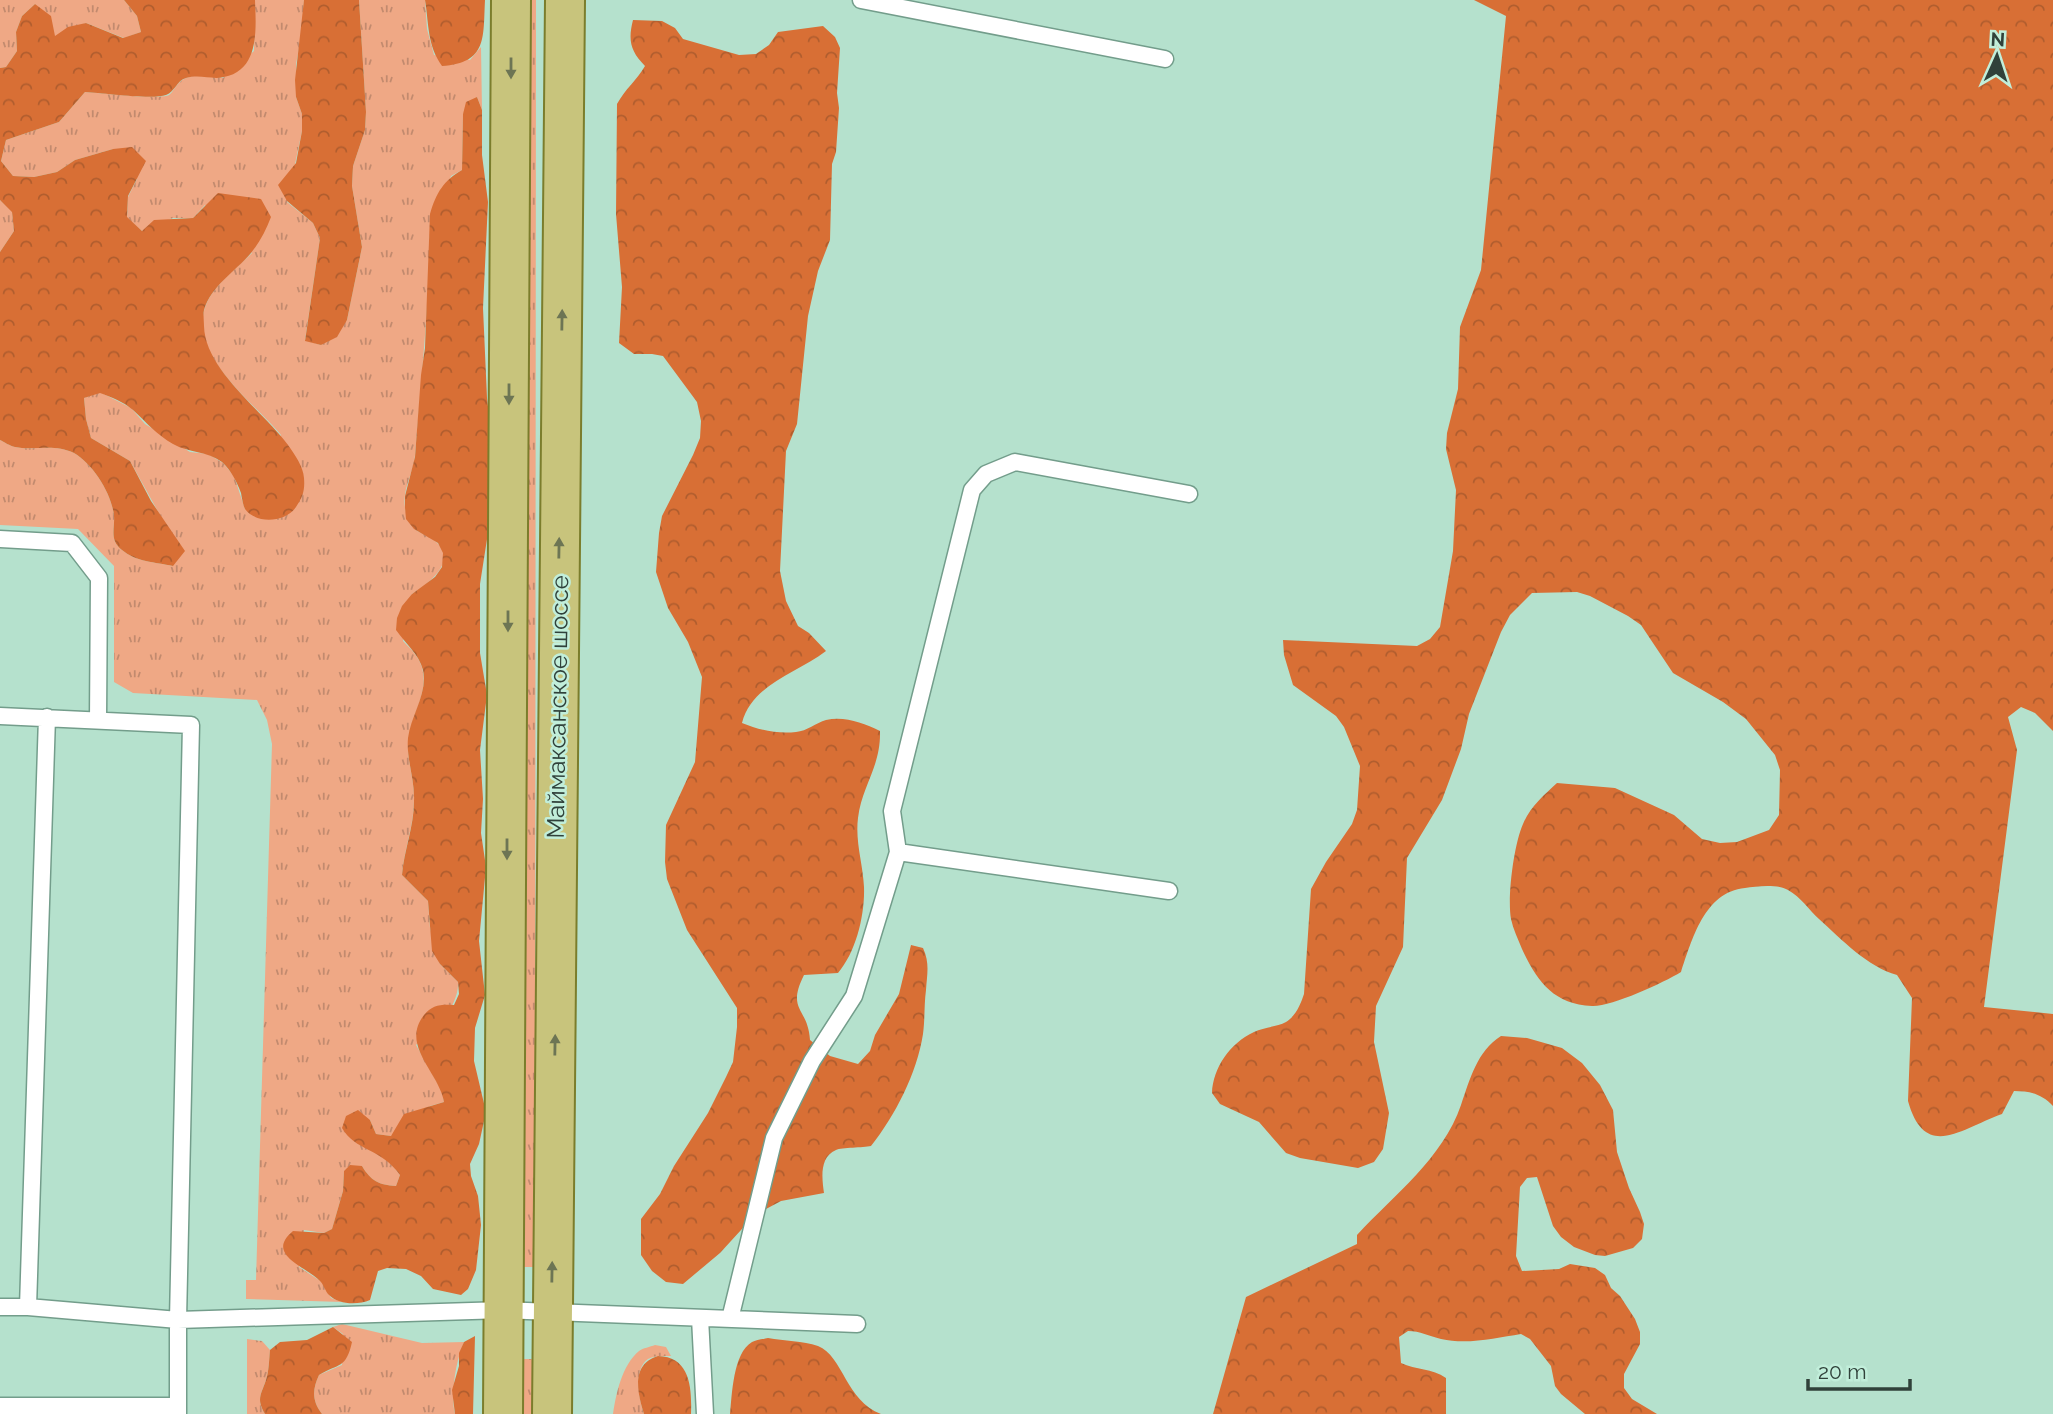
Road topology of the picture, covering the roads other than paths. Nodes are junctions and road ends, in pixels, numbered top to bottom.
1 (511, 0) edge
2 (565, 0) edge
3 (861, 0) edge
4 (1165, 59) dead end
5 (1189, 495) dead end
6 (0, 539) edge
7 (0, 716) edge
8 (47, 717) junction
9 (98, 720) junction
10 (898, 852) junction
11 (1170, 891) dead end
12 (0, 1307) edge
13 (28, 1307) junction
14 (505, 1310) junction
15 (552, 1312) junction
16 (700, 1318) junction
17 (730, 1318) junction
18 (178, 1320) junction
19 (857, 1324) dead end
20 (3, 1409) edge
21 (178, 1410) edge
22 (503, 1414) edge
23 (552, 1414) edge
24 (705, 1414) edge

1 -> 14 main road, Маймаксанское шоссе
15 -> 2 main road, Маймаксанское шоссе
3 - 4 lane
5 - 10 lane
6 - 9 lane
7 - 8 lane
8 - 9 lane
8 - 13 lane
9 - 18 lane
10 - 11 lane
10 - 17 lane
12 - 13 lane
13 - 18 lane
14 - 15 lane
14 - 18 lane
14 - 22 main road, Маймаксанское шоссе
15 - 16 lane
15 - 23 main road, Маймаксанское шоссе
16 - 17 lane
16 - 24 lane
17 - 19 lane
18 - 21 lane
20 - 21 lane

